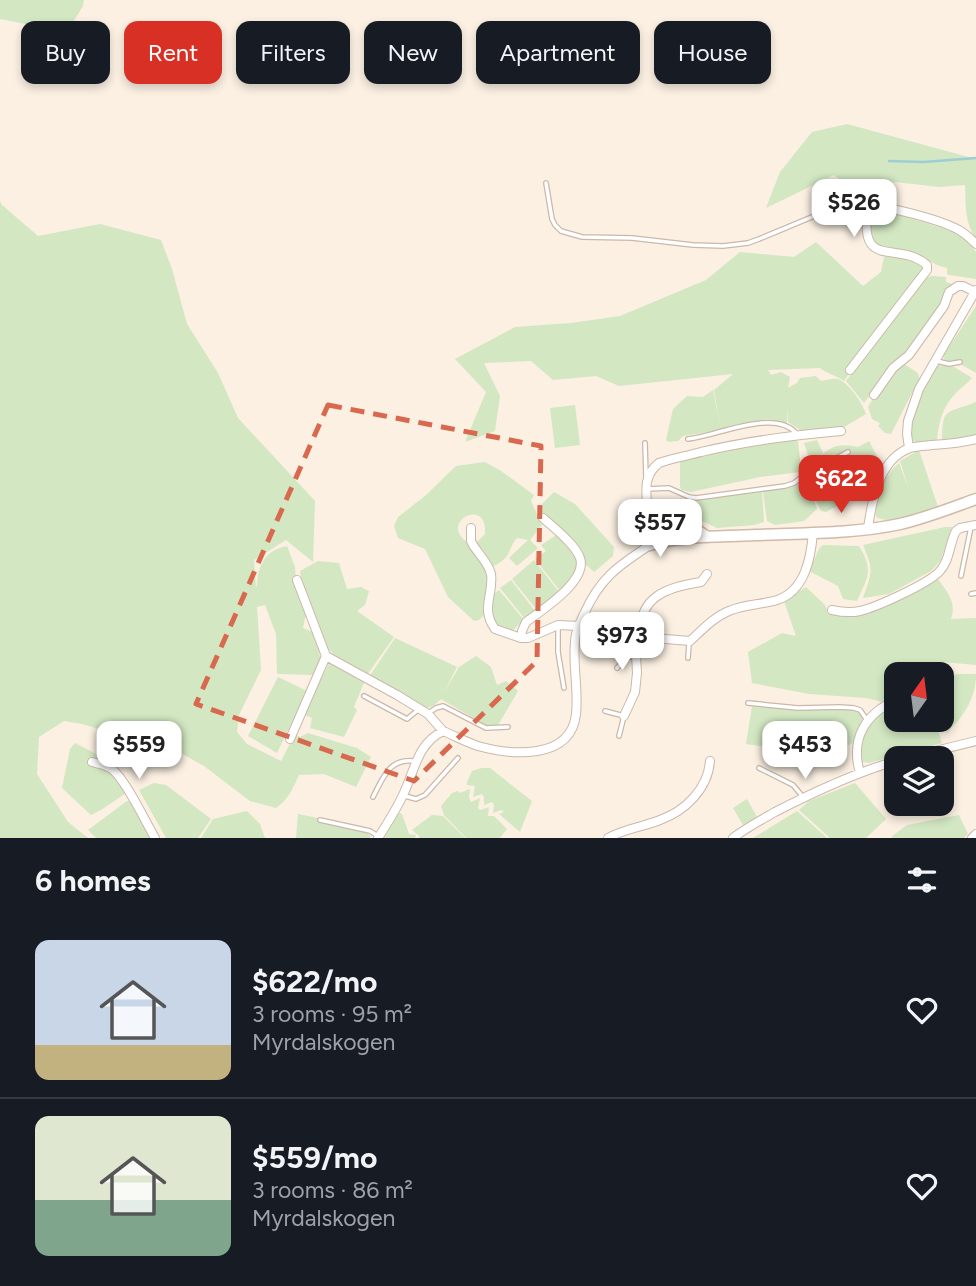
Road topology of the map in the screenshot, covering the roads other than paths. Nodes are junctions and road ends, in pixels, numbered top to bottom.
1 (546, 183) dead end
2 (868, 205) junction
3 (976, 244) edge
4 (975, 291) edge
5 (935, 360) junction
6 (960, 362) dead end
7 (850, 370) dead end
8 (874, 395) dead end
9 (841, 431) dead end
10 (798, 435) junction
11 (688, 439) dead end
12 (976, 439) edge
13 (645, 443) dead end
14 (909, 448) junction
15 (848, 452) dead end
16 (646, 479) junction
17 (647, 489) junction
18 (976, 499) edge
19 (648, 516) junction
20 (544, 518) dead end
21 (973, 526) edge
22 (471, 528) dead end
23 (868, 528) junction
24 (813, 532) junction
25 (708, 537) junction
26 (650, 545) junction
27 (706, 574) dead end
28 (961, 576) dead end
29 (297, 580) dead end
30 (832, 610) dead end
31 (558, 625) junction
32 (579, 626) junction
33 (641, 637) junction
34 (521, 638) junction
35 (690, 640) junction
36 (636, 654) junction
37 (326, 656) junction
38 (688, 658) dead end
39 (617, 668) dead end
40 (564, 688) dead end
41 (364, 696) dead end
42 (748, 703) dead end
43 (884, 707) edge
44 (419, 708) junction
45 (605, 711) dead end
46 (428, 713) junction
47 (624, 716) junction
48 (867, 720) junction
49 (508, 727) dead end
50 (443, 731) junction
51 (619, 736) dead end
52 (290, 740) dead end
53 (976, 741) edge
54 (954, 746) edge
55 (458, 758) dead end
56 (92, 761) dead end
57 (710, 761) dead end
58 (416, 762) junction
59 (884, 765) edge
60 (759, 768) dead end
61 (860, 773) junction
62 (402, 796) junction
63 (373, 797) dead end
64 (804, 797) junction
65 (320, 820) dead end
66 (976, 834) edge
67 (379, 837) edge
68 (155, 838) edge
69 (608, 838) edge
70 (733, 838) edge
71 (972, 838) edge

1 - 2 lane
2 - 3 street
2 - 7 street
4 - 5 street
4 - 8 street
5 - 6 lane
5 - 14 street
9 - 10 street
10 - 11 lane
10 - 16 street
12 - 14 street
13 - 16 lane
14 - 23 street
15 - 17 lane
16 - 17 street
17 - 19 street
18 - 23 main road
19 - 25 main road
19 - 26 main road
20 - 34 street
21 - 28 lane
21 - 30 street
22 - 34 street
23 - 24 main road
24 - 25 main road
24 - 35 street
25 - 26 main road
26 - 32 street
27 - 33 street
29 - 37 street
31 - 32 street
31 - 34 street
31 - 40 lane
32 - 50 street
33 - 35 street
33 - 36 street
35 - 38 lane
36 - 39 lane
36 - 47 street
37 - 44 street
37 - 52 street
41 - 44 lane
42 - 48 lane
43 - 48 street
44 - 46 street
45 - 47 lane
46 - 49 lane
46 - 50 street
47 - 51 lane
48 - 61 street
50 - 58 street
53 - 54 street
55 - 62 lane
56 - 68 street
57 - 69 street
58 - 62 street
58 - 63 lane
59 - 61 street
60 - 64 lane
61 - 64 street
62 - 67 street
64 - 70 street
65 - 67 lane
66 - 71 street

